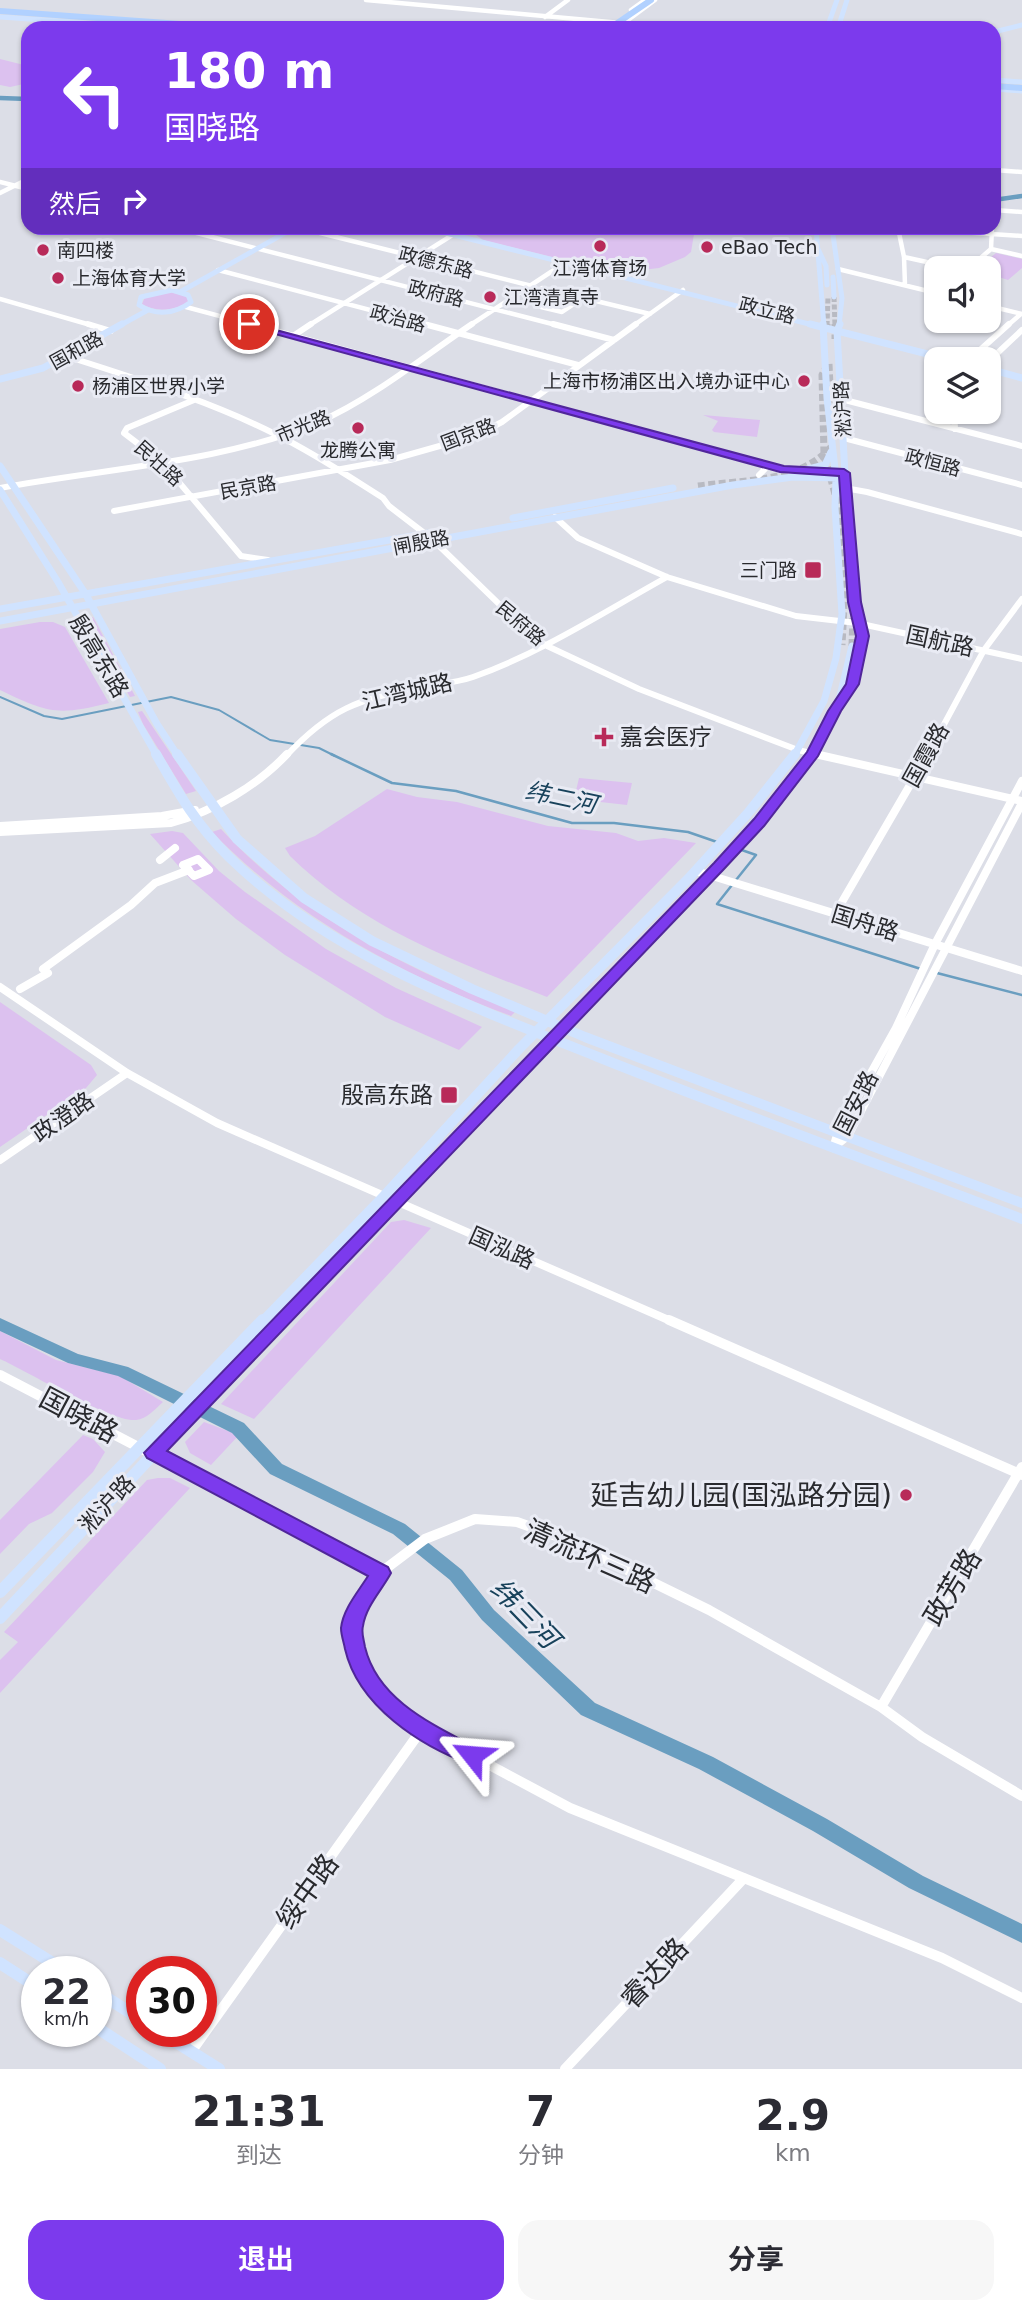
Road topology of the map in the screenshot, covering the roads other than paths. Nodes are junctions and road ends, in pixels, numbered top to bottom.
1 (366, 0) edge
2 (426, 0) edge
3 (568, 0) edge
4 (650, 0) edge
5 (844, 0) edge
6 (419, 5) junction
7 (0, 12) edge
8 (545, 16) junction
9 (89, 21) edge
10 (110, 21) edge
11 (133, 21) edge
12 (148, 21) edge
13 (575, 21) edge
14 (620, 21) edge
15 (625, 21) edge
16 (831, 21) edge
17 (836, 21) edge
18 (840, 21) edge
19 (844, 21) edge
20 (1022, 24) edge
21 (1001, 29) edge
22 (1001, 86) edge
23 (1022, 87) edge
24 (1001, 170) edge
25 (1022, 172) edge
26 (0, 181) edge
27 (21, 182) edge
28 (15, 185) junction
29 (21, 187) edge
30 (0, 193) edge
31 (1001, 211) edge
32 (1022, 212) edge
33 (1001, 232) edge
34 (205, 235) edge
35 (281, 235) edge
36 (328, 235) edge
37 (452, 235) edge
38 (458, 235) edge
39 (816, 235) edge
40 (832, 235) edge
41 (834, 235) edge
42 (900, 235) edge
43 (992, 235) edge
44 (1022, 236) edge
45 (817, 246) junction
46 (258, 248) junction
47 (990, 249) junction
48 (983, 256) edge
49 (1022, 256) edge
50 (418, 257) junction
51 (905, 257) junction
52 (924, 261) edge
53 (566, 262) junction
54 (838, 269) junction
55 (218, 270) junction
56 (382, 279) junction
57 (905, 285) junction
58 (532, 286) junction
59 (542, 288) dead end
60 (924, 290) edge
61 (682, 291) junction
62 (180, 292) junction
63 (562, 292) junction
64 (553, 298) junction
65 (583, 298) junction
66 (0, 299) edge
67 (344, 303) junction
68 (574, 304) junction
69 (186, 307) junction
70 (496, 309) junction
71 (1001, 309) edge
72 (148, 310) junction
73 (650, 314) junction
74 (1022, 314) edge
75 (823, 325) junction
76 (839, 329) junction
77 (111, 331) junction
78 (1022, 331) edge
79 (459, 334) junction
80 (293, 336) junction
81 (614, 340) junction
82 (983, 347) edge
83 (924, 349) edge
84 (924, 353) edge
85 (1001, 353) edge
86 (66, 356) junction
87 (578, 365) junction
88 (408, 368) junction
89 (1001, 368) edge
90 (1001, 370) edge
91 (1022, 372) edge
92 (1022, 378) edge
93 (0, 379) edge
94 (827, 398) junction
95 (841, 399) junction
96 (194, 400) junction
97 (530, 401) junction
98 (955, 424) edge
99 (955, 429) junction
100 (281, 437) junction
101 (844, 438) junction
102 (1022, 446) edge
103 (831, 451) junction
104 (162, 462) junction
105 (759, 463) junction
106 (0, 466) edge
107 (340, 471) junction
108 (795, 471) junction
109 (813, 473) junction
110 (759, 475) junction
111 (840, 475) junction
112 (779, 476) junction
113 (1022, 485) edge
114 (12, 486) junction
115 (841, 487) junction
116 (0, 489) edge
117 (194, 497) junction
118 (835, 507) junction
119 (114, 511) dead end
120 (588, 511) junction
121 (539, 513) junction
122 (555, 517) junction
123 (475, 525) junction
124 (490, 529) junction
125 (1022, 534) edge
126 (429, 537) junction
127 (372, 543) junction
128 (383, 549) junction
129 (242, 556) junction
130 (281, 560) junction
131 (219, 569) junction
132 (667, 578) junction
133 (136, 584) junction
134 (85, 593) junction
135 (142, 595) junction
136 (65, 597) junction
137 (1022, 599) edge
138 (91, 604) junction
139 (71, 608) junction
140 (3, 609) edge
141 (18, 618) junction
142 (0, 621) edge
143 (841, 621) junction
144 (857, 623) junction
145 (545, 645) junction
146 (984, 650) junction
147 (1022, 659) edge
148 (835, 711) junction
149 (819, 712) junction
150 (798, 750) junction
151 (813, 753) junction
152 (915, 777) junction
153 (1022, 781) edge
154 (1013, 799) junction
155 (1022, 802) edge
156 (212, 806) junction
157 (190, 814) junction
158 (0, 826) edge
159 (0, 832) edge
160 (175, 848) dead end
161 (160, 860) dead end
162 (213, 862) dead end
163 (696, 871) junction
164 (709, 875) junction
165 (835, 914) junction
166 (935, 944) junction
167 (947, 947) junction
168 (1022, 971) edge
169 (923, 980) junction
170 (0, 987) edge
171 (20, 989) dead end
172 (548, 1021) junction
173 (564, 1027) junction
174 (536, 1032) junction
175 (552, 1039) junction
176 (127, 1073) junction
177 (843, 1134) junction
178 (833, 1148) junction
179 (0, 1160) edge
180 (384, 1196) junction
181 (397, 1202) junction
182 (1022, 1203) edge
183 (1022, 1219) edge
184 (0, 1375) edge
185 (139, 1446) junction
186 (153, 1453) junction
187 (1021, 1472) edge
188 (380, 1573) junction
189 (0, 1592) edge
190 (0, 1618) edge
191 (881, 1707) junction
192 (422, 1729) junction
193 (1022, 1796) edge
194 (744, 1878) junction
195 (0, 1930) edge
196 (41, 1956) edge
197 (0, 1963) edge
198 (21, 1977) edge
199 (1022, 1998) edge
200 (112, 2038) edge
201 (183, 2047) edge
202 (191, 2052) junction
203 (160, 2069) edge
204 (219, 2069) edge
205 (565, 2069) edge

1 - 6 street
2 - 6 street
3 - 8 street
4 - 14 highway
4 - 15 street
5 - 16 main road
5 - 17 main road
5 - 18 main road
5 - 19 main road
6 - 8 street
7 - 9 main road
7 - 10 highway
7 - 11 highway
7 - 12 main road
8 - 13 street
20 - 21 main road
22 - 23 highway
24 - 25 street
26 - 28 street
27 - 28 street
28 - 29 street
28 - 30 street
31 - 32 street
33 - 44 street
34 - 46 street, 政府路
35 - 46 main road
36 - 50 street, 政德东路
37 - 50 street
38 - 53 main road, 政立路
39 - 45 main road, 淞沪路
40 - 45 main road
41 - 54 main road, 淞沪路
42 - 51 street
43 - 47 street
45 - 75 main road, 淞沪路
46 - 55 main road
46 - 56 street, 政府路
47 - 48 street
47 - 49 street
50 - 56 street
50 - 58 street, 政德东路
51 - 52 street
51 - 57 street
53 - 58 street, 市光路
53 - 61 main road, 政立路
54 - 57 street
54 - 76 main road, 淞沪路
55 - 62 main road
55 - 67 street, 政治路
56 - 67 street
56 - 70 street, 政府路
57 - 60 street
58 - 70 street, 市光路
59 - 63 street
61 - 73 street, 国京路
61 - 75 main road, 政立路
62 - 69 main road
62 - 72 main road
63 - 64 street
63 - 65 street
64 - 68 street
64 - 68 street
65 - 68 street
65 - 73 street
66 - 77 street
67 - 79 street, 政治路
67 - 80 street
69 - 72 main road, 国和路
69 - 80 street
70 - 79 street, 市光路
70 - 81 street, 政府路
71 - 74 street
72 - 77 main road, 国和路
73 - 81 street, 国京路
74 - 82 street
75 - 76 main road, 政立路
75 - 94 main road, 淞沪路
76 - 83 main road, 政立路
76 - 84 main road, 政立路
76 - 95 main road, 淞沪路
77 - 86 main road, 国和路
78 - 85 street
79 - 87 street, 政治路
79 - 88 street, 市光路
80 - 88 street
81 - 87 street, 国京路
86 - 93 main road, 国和路
86 - 96 street, 民府路
87 - 97 street, 国京路
88 - 97 street
88 - 100 street, 市光路
89 - 91 main road
90 - 92 main road
94 - 95 street
94 - 103 main road, 淞沪路
95 - 99 street
95 - 101 main road, 淞沪路
96 - 100 street, 民府路
96 - 104 street, 民壮路
97 - 105 street
97 - 107 street, 国京路
98 - 99 street
99 - 102 street
100 - 104 street, 市光路
100 - 107 street, 民府路
101 - 111 main road, 淞沪路
101 - 113 street, 政恒路
103 - 108 main road
103 - 111 main road, 淞沪路
104 - 114 street, 市光路
104 - 117 street, 民壮路
105 - 108 street
105 - 110 street
106 - 114 main road, 殷高东路
107 - 117 street, 民京路
107 - 126 street, 民府路
108 - 109 street
108 - 112 main road
109 - 111 main road, 闸殷路
109 - 112 main road, 闸殷路
110 - 112 main road, 闸殷路
110 - 121 main road, 闸殷路
111 - 112 main road, 闸殷路
111 - 115 main road, 淞沪路
112 - 118 main road
112 - 120 main road, 闸殷路
114 - 116 street, 市光路
114 - 134 main road, 殷高东路
115 - 118 main road, 淞沪路
115 - 125 street
115 - 144 main road, 淞沪路
116 - 136 main road, 殷高东路
117 - 119 street, 民京路
117 - 129 street, 民壮路
118 - 143 main road, 淞沪路
120 - 121 main road
120 - 122 main road, 闸殷路
121 - 123 main road, 闸殷路
122 - 124 main road, 闸殷路
122 - 132 street, 国航路
123 - 124 main road
123 - 126 main road, 闸殷路
124 - 126 main road, 闸殷路
126 - 127 main road, 闸殷路
126 - 128 main road, 闸殷路
126 - 145 street, 民府路
127 - 128 main road
127 - 130 main road, 闸殷路
128 - 135 main road, 闸殷路
129 - 130 street
129 - 131 street
130 - 131 main road, 闸殷路
131 - 133 main road, 闸殷路
132 - 143 street, 国航路
132 - 145 street, 江湾城路
133 - 134 main road, 闸殷路
133 - 135 main road
134 - 136 main road, 闸殷路
134 - 138 main road, 殷高东路
135 - 138 main road, 闸殷路
136 - 139 main road, 殷高东路
136 - 140 main road, 闸殷路
137 - 146 street, 国霞路
138 - 139 main road, 闸殷路
138 - 156 main road, 殷高东路
139 - 141 main road, 闸殷路
139 - 157 main road, 殷高东路
140 - 141 main road
141 - 142 main road, 闸殷路
143 - 144 street, 国航路
143 - 149 main road, 淞沪路
144 - 146 street, 国航路
144 - 148 main road, 淞沪路
145 - 150 street, 民府路
145 - 156 street, 江湾城路
146 - 147 street, 国航路
146 - 152 street, 国霞路
148 - 149 main road
148 - 151 main road, 淞沪路
149 - 150 main road, 淞沪路
150 - 151 street, 民府路
150 - 163 main road, 淞沪路
151 - 152 street, 民府路
151 - 164 main road, 淞沪路
152 - 154 street, 民府路
152 - 165 street, 国霞路
153 - 154 street, 国安路
154 - 155 street, 民府路
154 - 166 street, 国安路
155 - 167 street, 国安路
156 - 157 street, 江湾城路
156 - 172 main road, 殷高东路
157 - 158 street, 江湾城路
157 - 159 street, 江湾城路
157 - 174 main road, 殷高东路
160 - 161 street
162 - 171 street
163 - 164 street
163 - 172 main road, 淞沪路
164 - 165 street, 国舟路
164 - 173 main road, 淞沪路
165 - 166 street, 国舟路
166 - 167 street, 国舟路
166 - 169 street, 国安路
167 - 168 street, 国舟路
167 - 169 street, 国安路
169 - 177 street, 国安路
170 - 176 street, 国泓路
172 - 173 main road, 殷高东路
172 - 174 main road, 淞沪路
173 - 175 main road, 淞沪路
173 - 177 main road, 殷高东路
174 - 175 main road, 殷高东路
174 - 180 main road, 淞沪路
175 - 178 main road, 殷高东路
175 - 181 main road, 淞沪路
176 - 179 street, 政澄路
176 - 180 street, 国泓路
177 - 178 street, 国安路
177 - 182 main road, 殷高东路
178 - 183 main road, 殷高东路
180 - 181 street, 国泓路
180 - 185 main road, 淞沪路
181 - 186 main road, 淞沪路
181 - 187 street, 国泓路
184 - 185 street, 国晓路
185 - 186 street, 国晓路
185 - 189 main road, 淞沪路
186 - 188 street, 国晓路
186 - 190 main road, 淞沪路
187 - 191 street, 政芳路
188 - 191 street, 清流环三路
188 - 192 street, 清流环三路
191 - 193 street, 清流环三路
192 - 194 street, 清流环三路
192 - 202 street, 绥中路
194 - 199 street, 清流环三路
194 - 205 street, 睿达路
195 - 196 main road
197 - 198 main road
200 - 203 main road
201 - 202 main road
202 - 204 main road

